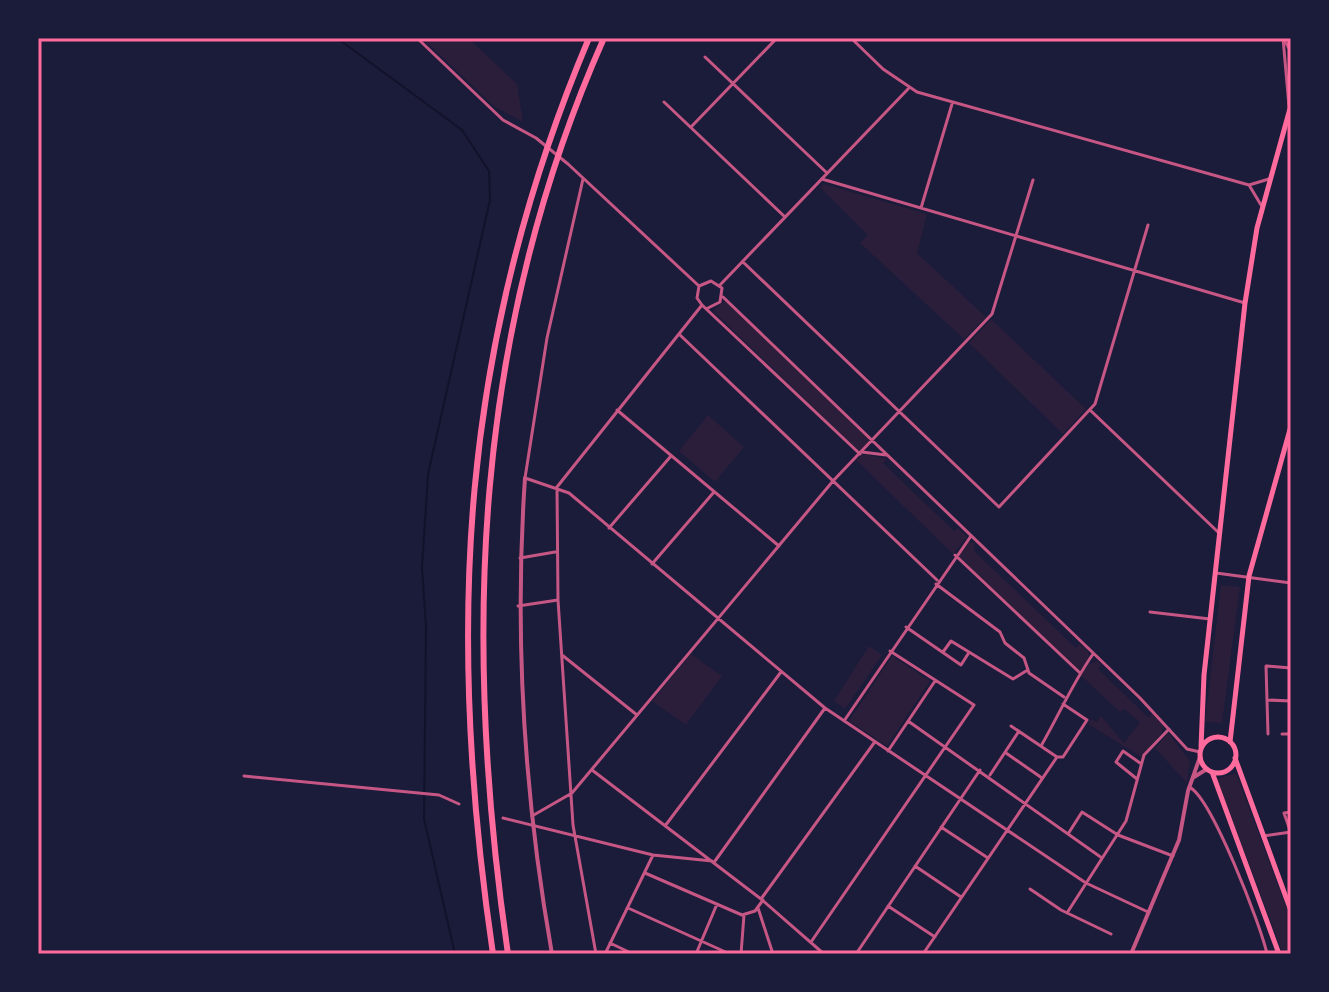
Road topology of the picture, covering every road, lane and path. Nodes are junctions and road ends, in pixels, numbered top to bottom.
1 (417, 38) edge
2 (589, 38) edge
3 (604, 38) edge
4 (777, 38) edge
5 (851, 38) edge
6 (1283, 38) edge
7 (1291, 52) edge
8 (705, 57) dead end
9 (732, 84) junction
10 (908, 89) junction
11 (664, 102) dead end
12 (952, 104) junction
13 (1290, 108) edge
14 (691, 127) junction
15 (827, 174) junction
16 (583, 179) junction
17 (822, 179) junction
18 (1269, 179) junction
19 (1033, 180) dead end
20 (1249, 185) junction
21 (1263, 205) junction
22 (920, 209) junction
23 (785, 217) junction
24 (1148, 225) dead end
25 (1017, 237) junction
26 (743, 262) junction
27 (1134, 270) junction
28 (720, 285) junction
29 (699, 286) junction
30 (723, 297) junction
31 (1245, 303) junction
32 (702, 305) junction
33 (708, 308) junction
34 (680, 335) junction
35 (617, 410) junction
36 (1090, 410) junction
37 (900, 412) junction
38 (1291, 426) edge
39 (873, 440) junction
40 (861, 453) junction
41 (671, 456) junction
42 (889, 456) junction
43 (525, 478) junction
44 (833, 481) junction
45 (557, 487) junction
46 (714, 492) junction
47 (609, 528) junction
48 (1221, 534) junction
49 (971, 536) junction
50 (779, 546) junction
51 (556, 552) junction
52 (955, 555) junction
53 (520, 558) junction
54 (652, 564) junction
55 (1216, 573) junction
56 (1249, 576) junction
57 (936, 582) junction
58 (1291, 583) edge
59 (558, 600) junction
60 (518, 606) junction
61 (1150, 612) dead end
62 (717, 619) junction
63 (1211, 620) junction
64 (906, 627) junction
65 (890, 651) junction
66 (943, 652) junction
67 (969, 653) junction
68 (1093, 654) junction
69 (561, 655) junction
70 (1291, 668) edge
71 (1028, 671) junction
72 (781, 672) junction
73 (1080, 673) junction
74 (936, 680) junction
75 (1064, 697) junction
76 (1265, 700) junction
77 (1291, 701) edge
78 (1062, 703) junction
79 (825, 708) junction
80 (637, 715) junction
81 (844, 721) junction
82 (908, 721) junction
83 (1011, 726) dead end
84 (1169, 729) junction
85 (1019, 731) junction
86 (1268, 734) dead end
87 (1282, 734) dead end
88 (1291, 734) edge
89 (875, 742) junction
90 (1230, 742) junction
91 (946, 746) junction
92 (1041, 746) junction
93 (888, 751) junction
94 (1200, 752) junction
95 (1005, 753) junction
96 (1057, 757) junction
97 (1235, 758) junction
98 (1140, 763) junction
99 (592, 770) junction
100 (980, 770) junction
101 (1209, 770) junction
102 (244, 776) dead end
103 (926, 776) junction
104 (990, 776) junction
105 (1042, 778) junction
106 (1137, 779) junction
107 (1192, 779) junction
108 (1189, 787) junction
109 (572, 793) junction
110 (960, 799) junction
111 (1025, 803) junction
112 (459, 804) dead end
113 (1291, 812) edge
114 (532, 816) junction
115 (503, 818) dead end
116 (665, 826) junction
117 (534, 827) junction
118 (941, 827) junction
119 (1007, 830) junction
120 (1291, 832) edge
121 (1068, 834) junction
122 (1118, 835) junction
123 (1263, 836) junction
124 (574, 838) junction
125 (697, 849) junction
126 (653, 855) junction
127 (1173, 856) junction
128 (988, 858) junction
129 (1102, 858) junction
130 (692, 859) junction
131 (713, 862) junction
132 (915, 866) junction
133 (645, 873) junction
134 (1086, 883) junction
135 (1030, 889) dead end
136 (961, 897) junction
137 (762, 900) junction
138 (717, 904) junction
139 (888, 906) junction
140 (628, 908) junction
141 (758, 908) junction
142 (1291, 911) edge
143 (1067, 913) junction
144 (1149, 913) junction
145 (744, 915) junction
146 (1111, 934) dead end
147 (935, 937) junction
148 (701, 941) junction
149 (811, 942) junction
150 (610, 943) junction
151 (493, 954) edge
152 (508, 954) edge
153 (552, 954) edge
154 (596, 954) edge
155 (605, 954) edge
156 (633, 954) edge
157 (696, 954) edge
158 (730, 954) edge
159 (741, 954) edge
160 (773, 954) edge
161 (824, 954) edge
162 (856, 954) edge
163 (923, 954) edge
164 (1131, 954) edge
165 (1267, 954) edge
166 (1279, 954) edge

1 - 16 street
2 - 151 highway
3 - 152 highway
4 - 9 street
5 - 10 street
6 - 7 street
6 - 13 street
8 - 9 street
9 - 14 street
9 - 15 street
10 - 12 street
10 - 15 street
11 - 14 street
12 - 20 street
12 - 22 street
13 - 18 main road
14 - 23 street
15 - 17 street
16 - 29 street
16 - 43 street
17 - 22 street
17 - 23 street
18 - 20 street
18 - 21 main road
19 - 25 street
20 - 21 street
21 - 31 main road
22 - 25 street
23 - 26 street
24 - 27 street
25 - 27 street
25 - 37 street
26 - 28 street
26 - 37 street
27 - 31 street
27 - 36 street
28 - 29 street
28 - 30 street
29 - 32 street
30 - 33 street
30 - 39 street
31 - 48 main road
32 - 33 street
32 - 34 street
33 - 40 street
34 - 35 street
34 - 44 street
35 - 41 street
35 - 45 street
36 - 37 street
36 - 48 street
37 - 39 street
38 - 56 main road
39 - 40 street
39 - 42 street
40 - 42 street
40 - 44 street
41 - 46 street
41 - 47 street
42 - 49 street
43 - 45 street
43 - 53 street
44 - 50 street
44 - 57 street
45 - 47 street
45 - 51 street
46 - 50 street
46 - 54 street
47 - 54 street
48 - 55 main road
49 - 52 street
49 - 68 street
50 - 62 street
51 - 53 street
51 - 59 street
52 - 57 street
52 - 73 street
53 - 60 street
54 - 62 street
55 - 56 street
55 - 63 main road
56 - 58 street
56 - 90 main road
57 - 64 street
57 - 71 street
59 - 60 street
59 - 69 street
60 - 114 street
61 - 63 street
62 - 72 street
62 - 80 street
63 - 94 main road
64 - 65 street
64 - 66 street
65 - 74 street
65 - 81 street
66 - 67 street
66 - 67 street
67 - 71 street
68 - 73 street
68 - 84 street
69 - 80 street
69 - 109 street
70 - 76 street
71 - 75 street
72 - 79 street
72 - 116 street
73 - 75 street
74 - 82 street
74 - 91 street
75 - 78 street
76 - 77 street
76 - 86 street
78 - 92 street
78 - 96 street
79 - 81 street
79 - 131 street
80 - 99 street
81 - 89 street
82 - 91 street
82 - 93 street
83 - 85 street
84 - 94 street
84 - 98 street
85 - 92 street
85 - 95 street
87 - 88 street
89 - 93 street
89 - 137 street
90 - 94 main road
90 - 97 main road
91 - 100 street
91 - 103 street
92 - 96 street
93 - 103 street
94 - 101 main road
94 - 107 street
95 - 104 street
95 - 105 street
96 - 105 street
97 - 101 main road
97 - 123 main road
98 - 106 street
98 - 106 street
99 - 109 street
99 - 116 street
100 - 104 street
100 - 110 street
101 - 107 street
101 - 166 main road
102 - 112 street
103 - 110 street
103 - 149 street
104 - 111 street
105 - 111 street
106 - 122 street
107 - 108 street
108 - 127 street
108 - 165 street
109 - 114 street
109 - 124 street
110 - 118 street
110 - 119 street
111 - 119 street
111 - 121 street
113 - 120 street
114 - 117 street
115 - 117 street
116 - 125 street
117 - 124 street
117 - 153 street
118 - 128 street
118 - 132 street
119 - 128 street
119 - 134 street
120 - 123 street
121 - 122 street
121 - 129 street
122 - 127 street
122 - 129 street
123 - 142 main road
124 - 126 street
124 - 154 street
125 - 130 street
125 - 131 street
126 - 130 street
126 - 133 street
127 - 144 street
128 - 136 street
129 - 134 street
130 - 131 street
131 - 137 street
132 - 136 street
132 - 139 street
133 - 138 street
133 - 140 street
134 - 143 street
134 - 144 street
135 - 143 street
136 - 147 street
137 - 141 street
137 - 149 street
138 - 145 street
138 - 148 street
139 - 147 street
139 - 162 street
140 - 148 street
140 - 150 street
141 - 145 street
141 - 160 street
143 - 146 street
144 - 164 street
145 - 159 street
147 - 163 street
148 - 157 street
148 - 158 street
149 - 161 street
150 - 155 street
150 - 156 street

